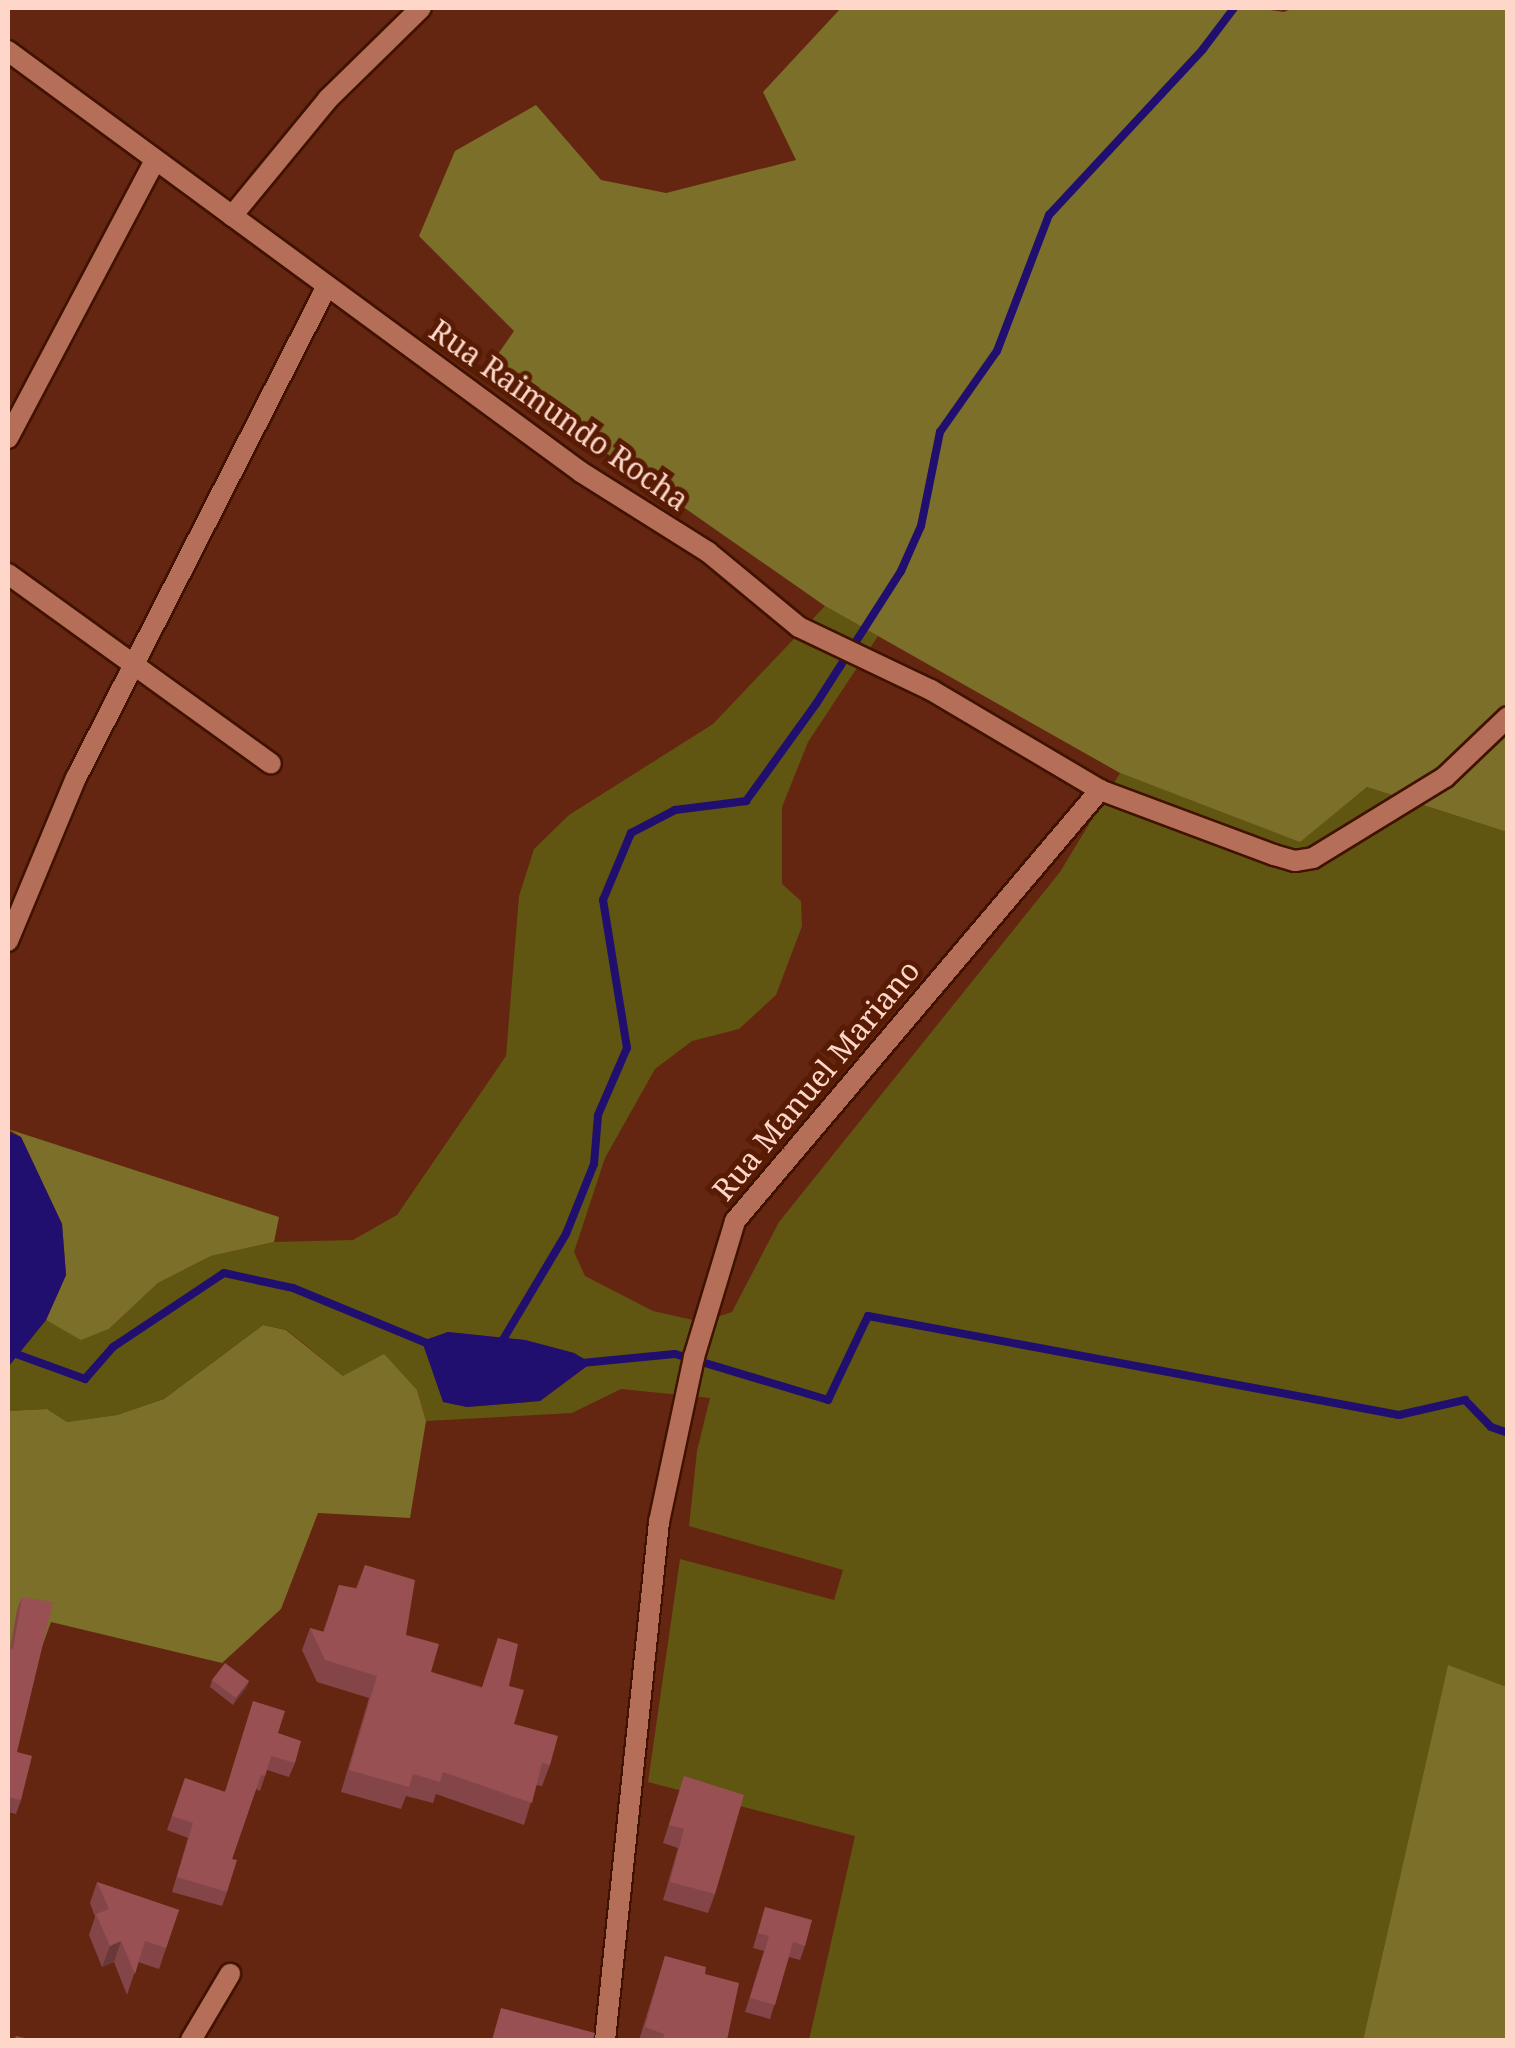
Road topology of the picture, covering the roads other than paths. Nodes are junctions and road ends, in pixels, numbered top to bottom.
1 (421, 8) edge
2 (8, 51) edge
3 (155, 160) junction
4 (232, 216) junction
5 (326, 288) junction
6 (8, 438) edge
7 (8, 574) edge
8 (132, 666) junction
9 (1508, 717) edge
10 (270, 764) dead end
11 (1100, 790) junction
12 (8, 942) edge
13 (230, 1974) dead end
14 (191, 2040) edge
15 (605, 2040) edge

1 - 4 street
2 - 3 street, Rua Raimundo Rocha
3 - 4 street, Rua Raimundo Rocha
3 - 6 street
4 - 5 street, Rua Raimundo Rocha
5 - 8 street
5 - 11 street, Rua Raimundo Rocha
7 - 8 street
8 - 10 street
8 - 12 street
9 - 11 street
11 - 15 street, Rua Manuel Mariano
13 - 14 street

